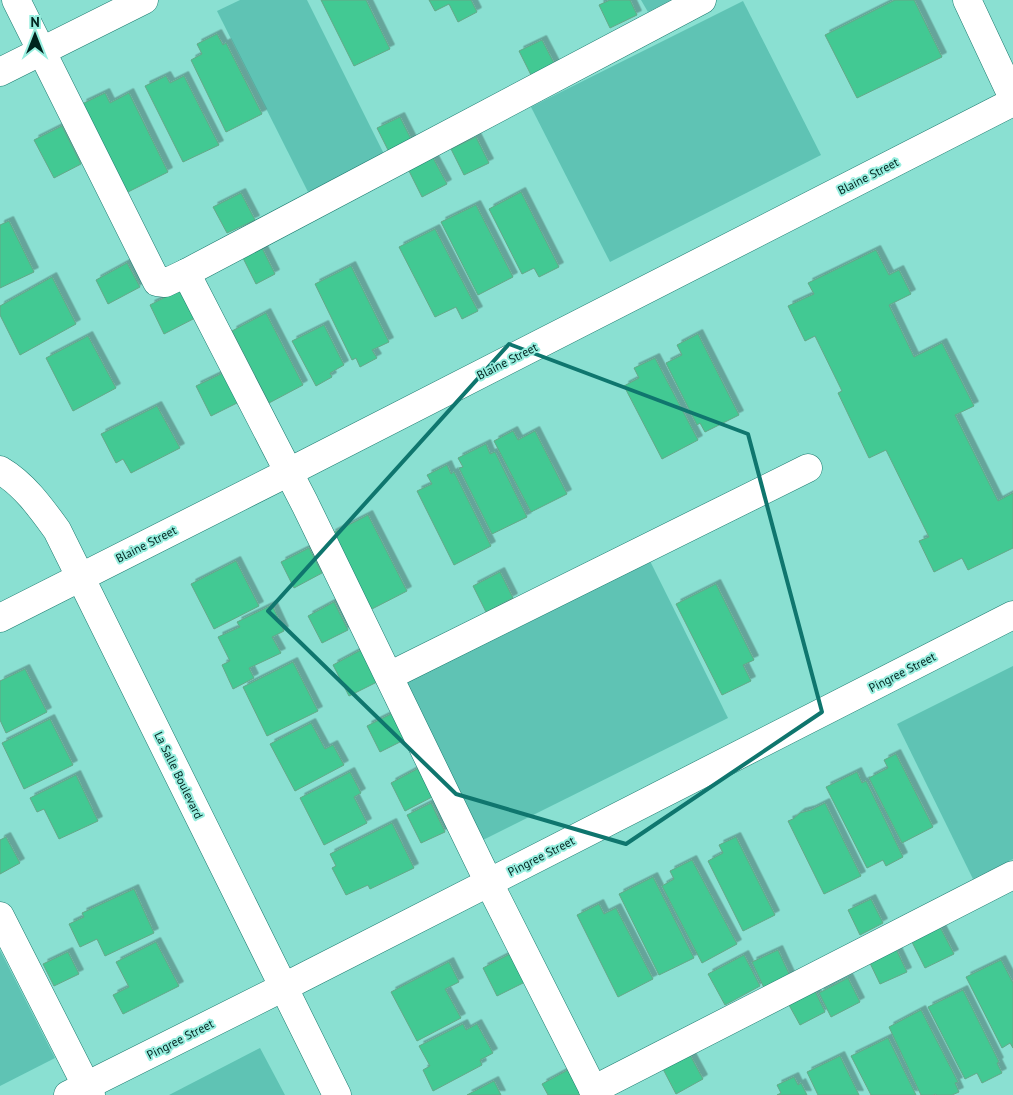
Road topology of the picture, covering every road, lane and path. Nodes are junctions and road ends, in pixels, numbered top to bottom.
1 (16, 0) edge
2 (144, 0) edge
3 (702, 0) edge
4 (967, 0) edge
5 (42, 51) junction
6 (0, 72) edge
7 (1013, 98) edge
8 (1013, 102) edge
9 (186, 273) junction
10 (808, 468) dead end
11 (0, 470) edge
12 (289, 472) junction
13 (80, 577) junction
14 (1013, 615) edge
15 (0, 618) edge
16 (389, 676) junction
17 (1013, 875) edge
18 (489, 883) junction
19 (0, 916) edge
20 (284, 987) junction
21 (82, 1092) edge
22 (594, 1092) edge
23 (338, 1095) edge

1 - 5 street
2 - 5 street
3 - 9 street
4 - 7 street
5 - 6 street
5 - 9 street
8 - 12 street, Blaine Street
9 - 12 street
10 - 16 street
11 - 13 street, La Salle Boulevard
12 - 13 street, Blaine Street
12 - 16 street
13 - 15 street, Blaine Street
13 - 20 street, La Salle Boulevard
14 - 18 street, Pingree Street
16 - 18 street
17 - 22 street
18 - 20 street, Pingree Street
18 - 22 street
19 - 21 street
20 - 21 street, Pingree Street
20 - 23 street, La Salle Boulevard

